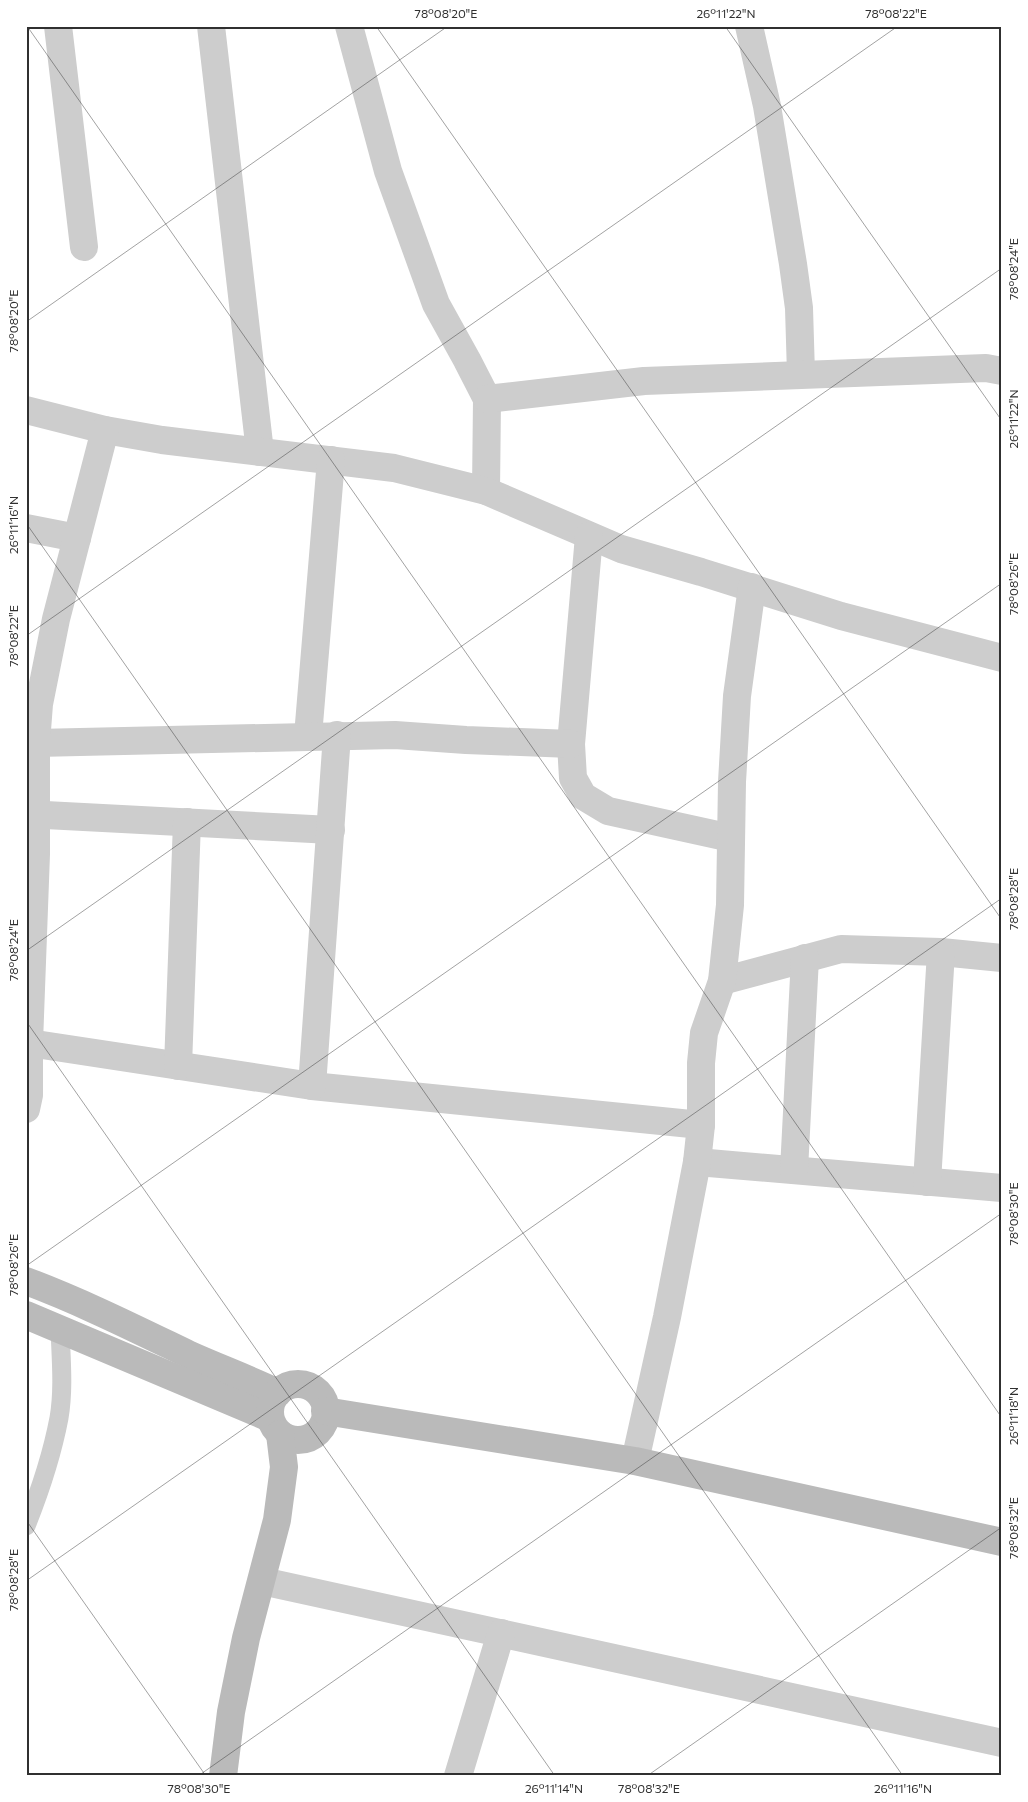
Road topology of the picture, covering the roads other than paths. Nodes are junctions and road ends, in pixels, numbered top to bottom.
1 (58, 26) edge
2 (211, 26) edge
3 (349, 26) edge
4 (749, 26) edge
5 (84, 247) dead end
6 (1002, 371) edge
7 (801, 374) junction
8 (487, 399) junction
9 (26, 410) edge
10 (105, 430) junction
11 (260, 452) junction
12 (331, 460) junction
13 (486, 491) junction
14 (26, 528) edge
15 (589, 536) junction
16 (77, 538) junction
17 (752, 587) junction
18 (1002, 658) edge
19 (36, 666) edge
20 (337, 735) junction
21 (308, 736) junction
22 (36, 743) junction
23 (571, 744) junction
24 (32, 814) edge
25 (187, 822) junction
26 (330, 830) junction
27 (731, 838) junction
28 (941, 952) junction
29 (29, 958) edge
30 (805, 958) junction
31 (1002, 958) edge
32 (722, 981) junction
33 (29, 1043) junction
34 (178, 1066) junction
35 (312, 1086) junction
36 (26, 1109) edge
37 (700, 1125) junction
38 (697, 1162) junction
39 (794, 1170) junction
40 (927, 1182) junction
41 (1002, 1188) edge
42 (26, 1281) edge
43 (26, 1315) edge
44 (60, 1329) junction
45 (325, 1411) junction
46 (276, 1415) junction
47 (635, 1461) junction
48 (26, 1526) edge
49 (1002, 1542) edge
50 (262, 1581) junction
51 (501, 1633) junction
52 (1002, 1743) edge
53 (223, 1776) edge
54 (458, 1776) edge

1 - 5 street
2 - 11 street
3 - 8 street
4 - 7 street
6 - 7 street
7 - 8 street
8 - 13 street
9 - 10 street
10 - 11 street
10 - 16 street
11 - 12 street
12 - 13 street
12 - 21 street
13 - 15 street
14 - 16 street
15 - 17 street
15 - 23 street
16 - 19 street
17 - 18 street
17 - 27 street
19 - 22 street
20 - 21 street
20 - 23 street
20 - 26 street
21 - 22 street
22 - 24 street
23 - 27 street
24 - 25 street
24 - 29 street
25 - 26 street
25 - 34 street
26 - 35 street
27 - 32 street
28 - 30 street
28 - 31 street
28 - 40 street
29 - 33 street
30 - 32 street
30 - 39 street
32 - 37 street
33 - 34 street
33 - 36 street
34 - 35 street
35 - 37 street
37 - 38 street
38 - 39 street
38 - 47 street
39 - 40 street
40 - 41 street
42 - 46 street
43 - 44 street
44 - 46 street
44 - 48 lane
45 - 46 street
45 - 46 street
45 - 47 street
46 - 50 street
47 - 49 street
50 - 51 street
50 - 53 street
51 - 52 street
51 - 54 street

